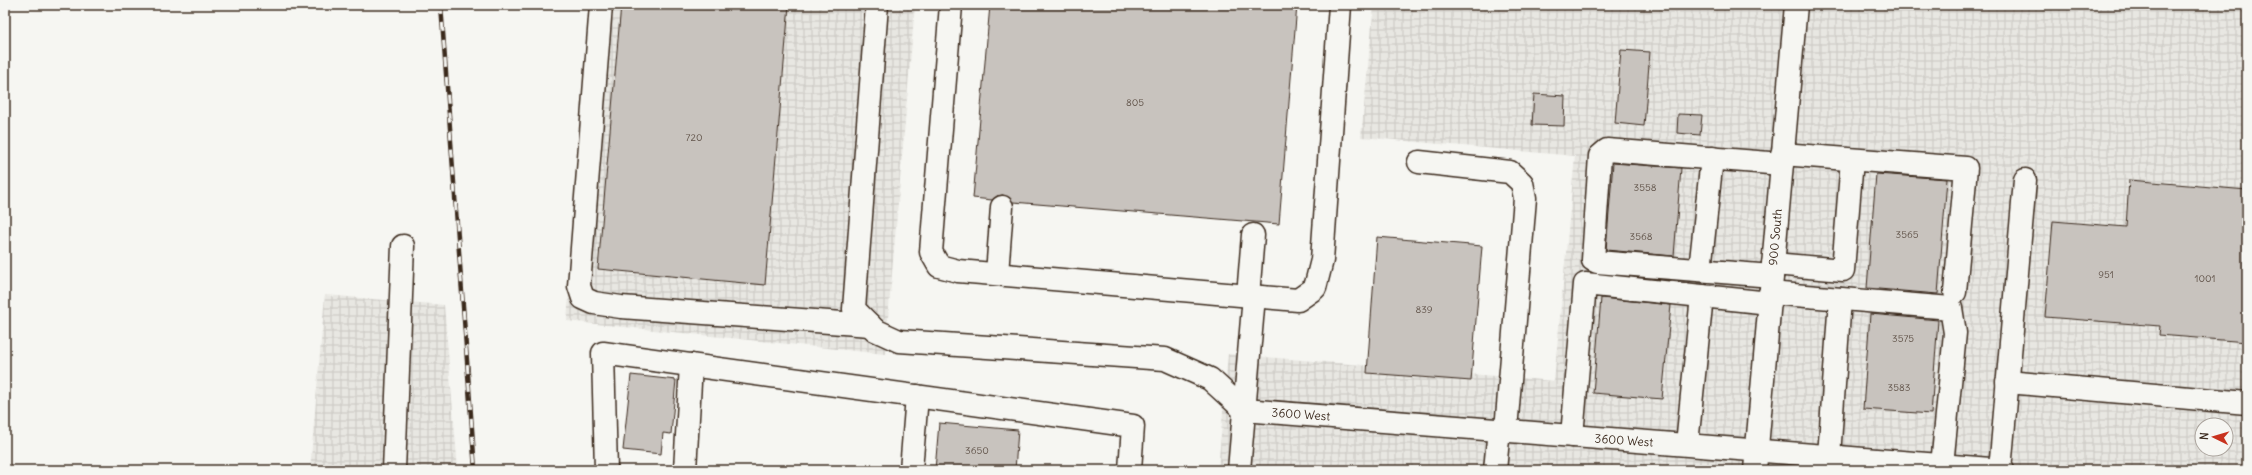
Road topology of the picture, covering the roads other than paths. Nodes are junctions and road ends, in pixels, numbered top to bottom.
1 (601, 5) edge
2 (877, 5) edge
3 (951, 5) edge
4 (1340, 5) edge
5 (1796, 5) edge
6 (1712, 158) junction
7 (1782, 159) junction
8 (1852, 160) junction
9 (1419, 162) dead end
10 (2025, 180) dead end
11 (1002, 207) dead end
12 (1253, 235) dead end
13 (403, 246) dead end
14 (1700, 270) junction
15 (998, 274) junction
16 (1771, 284) junction
17 (1955, 292) dead end
18 (1251, 296) junction
19 (1702, 296) junction
20 (1840, 299) junction
21 (870, 325) junction
22 (691, 365) junction
23 (2007, 382) junction
24 (917, 396) junction
25 (2247, 403) edge
26 (1244, 410) junction
27 (1502, 430) junction
28 (1572, 436) junction
29 (1687, 444) junction
30 (1829, 456) junction
31 (1756, 460) edge
32 (1930, 466) edge
33 (394, 470) edge
34 (606, 470) edge
35 (684, 470) edge
36 (911, 470) edge
37 (1130, 470) edge
38 (1239, 470) edge
39 (1495, 470) edge
40 (2000, 470) edge
41 (2003, 470) edge

1 - 21 street
2 - 21 street
3 - 15 street
4 - 18 street
5 - 7 street, 900 South
6 - 7 street
6 - 14 street
6 - 14 street
7 - 8 street
7 - 16 street, 900 South
8 - 16 street
8 - 17 street
9 - 27 street
10 - 23 street
11 - 15 street
12 - 18 street
13 - 33 street
14 - 16 street
15 - 18 street
16 - 19 street
16 - 20 street
16 - 31 street, 900 South
18 - 26 street
19 - 28 street
19 - 29 street
20 - 30 street
20 - 32 street
21 - 26 street
22 - 24 street
22 - 34 street
22 - 35 street
23 - 25 street
23 - 40 street
24 - 36 street
24 - 37 street
26 - 27 street, 3600 West
26 - 38 street
27 - 28 street, 3600 West
27 - 39 street
28 - 29 street, 3600 West
29 - 31 street, 3600 West
30 - 31 street, 3600 West
30 - 32 street, 3600 West
32 - 40 street, 3600 West
40 - 41 street, 3600 West

